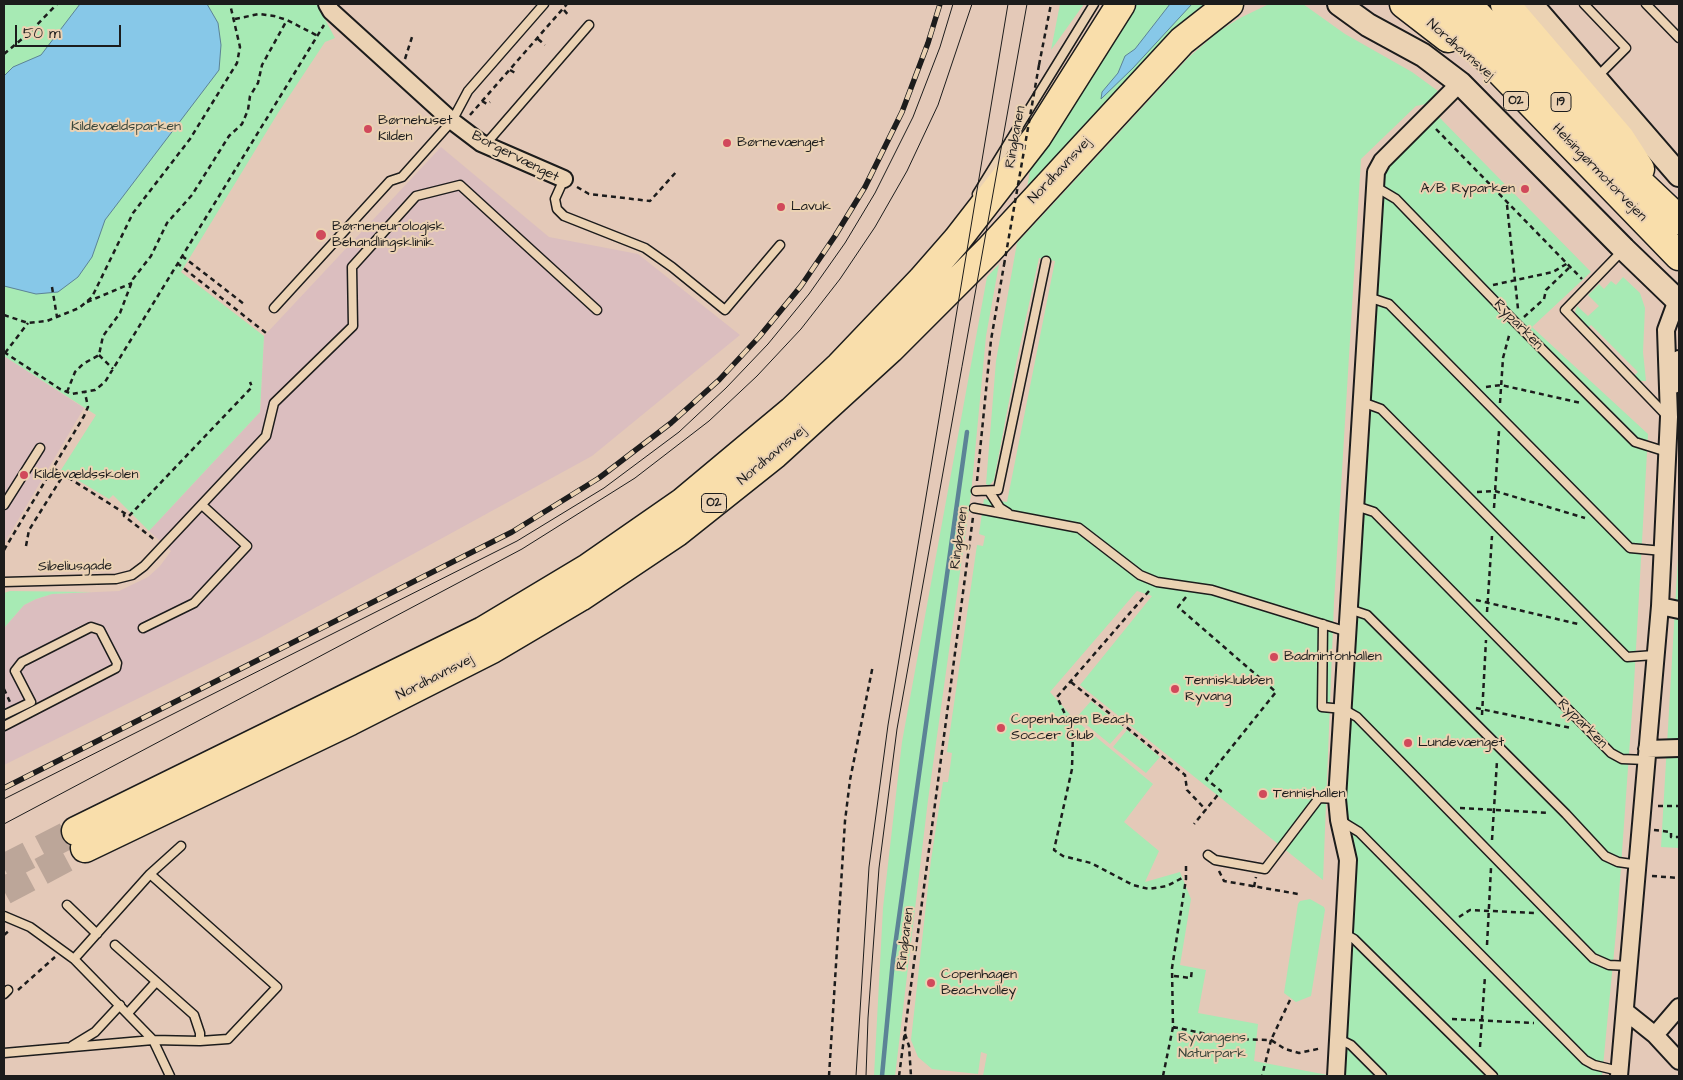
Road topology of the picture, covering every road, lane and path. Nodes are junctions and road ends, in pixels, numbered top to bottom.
1 (57, 4) edge
2 (230, 4) edge
3 (544, 4) edge
4 (568, 4) edge
5 (1050, 4) edge
6 (1094, 4) edge
7 (1121, 4) edge
8 (1229, 4) edge
9 (1339, 4) edge
10 (1404, 4) edge
11 (1435, 4) edge
12 (1468, 4) edge
13 (1505, 4) edge
14 (1531, 4) edge
15 (1584, 4) edge
16 (1646, 4) edge
17 (329, 8) edge
18 (564, 10) junction
19 (569, 16) dead end
20 (235, 19) junction
21 (287, 20) junction
22 (589, 26) dead end
23 (318, 36) junction
24 (412, 37) dead end
25 (1679, 38) edge
26 (538, 39) junction
27 (545, 45) dead end
28 (4, 54) edge
29 (510, 70) junction
30 (398, 72) junction
31 (517, 74) dead end
32 (1583, 79) junction
33 (1460, 83) junction
34 (482, 101) junction
35 (490, 102) dead end
36 (1424, 118) junction
37 (455, 124) junction
38 (485, 145) junction
39 (677, 171) dead end
40 (1679, 176) edge
41 (564, 180) junction
42 (1375, 187) junction
43 (1657, 197) junction
44 (973, 200) dead end
45 (1625, 201) junction
46 (1507, 204) junction
47 (1679, 220) edge
48 (958, 224) dead end
49 (780, 245) dead end
50 (1624, 249) junction
51 (182, 256) junction
52 (1679, 256) edge
53 (1046, 261) dead end
54 (177, 263) junction
55 (1568, 263) junction
56 (1571, 266) junction
57 (922, 280) junction
58 (1515, 280) junction
59 (132, 283) junction
60 (1588, 286) junction
61 (52, 287) dead end
62 (1481, 287) junction
63 (1368, 297) junction
64 (1678, 299) edge
65 (85, 303) junction
66 (244, 304) dead end
67 (274, 308) dead end
68 (597, 310) dead end
69 (4, 315) edge
70 (57, 318) junction
71 (28, 323) junction
72 (1517, 324) junction
73 (266, 333) dead end
74 (4, 352) edge
75 (99, 355) junction
76 (1679, 359) edge
77 (113, 369) junction
78 (250, 382) dead end
79 (1501, 386) junction
80 (1471, 388) junction
81 (67, 392) junction
82 (85, 393) junction
83 (1362, 402) junction
84 (1600, 407) junction
85 (1668, 417) junction
86 (1500, 418) junction
87 (40, 448) dead end
88 (1667, 452) junction
89 (53, 468) junction
90 (64, 474) junction
91 (988, 490) junction
92 (976, 491) joint
93 (1495, 491) junction
94 (1464, 493) junction
95 (1672, 504) edge
96 (4, 505) edge
97 (202, 505) junction
98 (1356, 506) junction
99 (974, 508) joint
100 (124, 512) junction
101 (1010, 515) junction
102 (1493, 524) junction
103 (1606, 524) junction
104 (26, 546) dead end
105 (163, 546) junction
106 (4, 550) edge
107 (1663, 552) junction
108 (4, 582) edge
109 (1157, 582) junction
110 (1194, 588) junction
111 (1456, 594) junction
112 (1487, 604) junction
113 (1660, 606) junction
114 (1349, 609) junction
115 (1679, 610) edge
116 (1324, 624) junction
117 (1486, 627) junction
118 (143, 628) dead end
119 (1599, 628) junction
120 (1348, 632) junction
121 (488, 640) junction
122 (457, 653) dead end
123 (1654, 655) junction
124 (442, 661) dead end
125 (873, 665) dead end
126 (414, 678) junction
127 (1071, 682) junction
128 (4, 689) edge
129 (31, 702) junction
130 (1454, 702) junction
131 (4, 705) edge
132 (42, 706) junction
133 (1343, 709) junction
134 (1482, 710) junction
135 (4, 715) edge
136 (4, 726) edge
137 (1480, 728) junction
138 (1590, 732) junction
139 (1498, 746) junction
140 (1679, 748) edge
141 (1646, 754) junction
142 (1338, 799) junction
143 (1643, 806) junction
144 (1679, 806) edge
145 (1444, 807) junction
146 (1494, 809) junction
147 (1206, 810) junction
148 (1566, 814) junction
149 (1339, 820) junction
150 (1194, 824) dead end
151 (1642, 828) junction
152 (1679, 837) edge
153 (81, 839) tunnel mouth
154 (180, 846) dead end
155 (1491, 855) junction
156 (1211, 858) joint
157 (1186, 864) dead end
158 (1638, 870) junction
159 (150, 874) junction
160 (1186, 876) junction
161 (1679, 878) edge
162 (1298, 894) dead end
163 (67, 905) dead end
164 (1489, 910) junction
165 (1548, 914) junction
166 (4, 916) edge
167 (1450, 923) junction
168 (97, 934) junction
169 (1344, 934) junction
170 (116, 945) dead end
171 (62, 950) junction
172 (74, 959) junction
173 (1486, 960) junction
174 (1630, 966) junction
175 (1192, 969) dead end
176 (1174, 976) junction
177 (156, 982) junction
178 (6, 992) edge
179 (1290, 1000) dead end
180 (120, 1005) junction
181 (1679, 1007) edge
182 (1625, 1011) junction
183 (128, 1013) junction
184 (1435, 1018) junction
185 (1482, 1020) junction
186 (1550, 1024) junction
187 (1173, 1026) junction
188 (905, 1034) junction
189 (1655, 1034) junction
190 (153, 1040) junction
191 (1271, 1040) junction
192 (1338, 1040) junction
193 (200, 1041) junction
194 (71, 1047) junction
195 (4, 1053) edge
196 (1679, 1061) edge
197 (1479, 1062) junction
198 (1619, 1073) edge
199 (170, 1076) edge
200 (828, 1076) edge
201 (899, 1076) edge
202 (910, 1076) edge
203 (1163, 1076) edge
204 (1262, 1076) edge
205 (1336, 1076) edge
206 (1382, 1076) edge
207 (1493, 1076) edge

1 - 28 path
2 - 20 path
3 - 37 lane
4 - 18 path
5 - 92 path, Ringbanen, bridge
6 - 44 lane
7 - 57 highway, Nordhavnsvej / O2
8 - 121 highway, Nordhavnsvej / O2
9 - 33 street
10 - 45 highway, Nordhavnsvej / O2
11 - 45 highway, Helsingørmotorvejen / 19
12 - 43 highway, Helsingørmotorvejen / 19
13 - 32 highway
14 - 32 street
15 - 32 lane
16 - 25 lane
17 - 23 path
17 - 30 street, Borgervænget
18 - 19 path
18 - 26 path
20 - 21 path
20 - 65 path
21 - 23 path
21 - 59 path
22 - 38 lane
23 - 51 path
24 - 30 path
26 - 27 path
26 - 29 path
29 - 31 path
29 - 34 path
30 - 37 street, Borgervænget
32 - 40 street
32 - 43 highway
33 - 36 street
33 - 50 street
34 - 35 path
34 - 37 path
36 - 42 street
36 - 46 path
37 - 38 street, Borgervænget
37 - 67 lane
38 - 41 street, Borgervænget
39 - 41 path
41 - 49 lane, Borgervænget
42 - 62 lane, Ryparken
42 - 63 street
43 - 47 highway, Helsingørmotorvejen / 19
45 - 52 highway, Helsingørmotorvejen / 19
46 - 55 path
46 - 58 path
48 - 57 lane
50 - 60 lane
50 - 64 street
51 - 54 path
51 - 66 path
53 - 91 lane
54 - 73 path
54 - 77 path
55 - 56 path
55 - 58 path
56 - 58 path
56 - 60 path
57 - 121 highway, Nordhavnsvej / O2
58 - 62 path
59 - 65 path
59 - 75 path
60 - 85 lane
61 - 70 path
62 - 72 lane, Ryparken
63 - 80 lane
63 - 83 street
64 - 85 street
65 - 70 path
68 - 97 lane, Sibeliusgade
69 - 71 path
70 - 71 path
71 - 74 path
72 - 79 path
72 - 84 lane, Ryparken
74 - 81 path
75 - 77 path
75 - 81 path
76 - 85 street
77 - 82 path
78 - 100 path
79 - 80 path
79 - 84 path
79 - 86 path
80 - 86 lane
81 - 82 path
82 - 89 path
83 - 94 lane
83 - 98 street
84 - 88 lane, Ryparken
85 - 88 street
86 - 93 path
86 - 103 lane
87 - 96 lane
88 - 95 street
89 - 90 path
89 - 106 path
90 - 100 path
90 - 104 path
91 - 92 lane
91 - 101 lane
93 - 94 path
93 - 102 path
93 - 103 path
94 - 102 lane
95 - 107 street
97 - 105 lane, Sibeliusgade
97 - 118 lane
98 - 111 lane, Ryparken
98 - 114 street
99 - 101 lane
99 - 188 path, Ringbanen
100 - 105 path
101 - 109 lane
102 - 112 path
102 - 119 lane
103 - 107 lane
105 - 108 lane, Sibeliusgade
107 - 113 street
109 - 110 lane
109 - 127 path
110 - 116 lane
110 - 147 path
111 - 112 path
111 - 117 lane, Ryparken
112 - 117 path
112 - 119 path
113 - 115 street
113 - 123 street
114 - 120 street
114 - 130 lane
116 - 120 lane
116 - 133 lane
117 - 134 path
117 - 138 lane, Ryparken
119 - 123 lane
120 - 133 street
121 - 122 lane
121 - 126 highway, Nordhavnsvej / O2
123 - 141 street
124 - 126 lane
125 - 200 path
126 - 153 highway, Nordhavnsvej / O2
127 - 147 path
127 - 160 path
128 - 131 path
129 - 132 lane
129 - 132 lane
129 - 135 lane
130 - 134 path
130 - 137 lane
132 - 136 lane
133 - 142 street
133 - 145 lane
134 - 137 path
134 - 138 path
137 - 139 lane
138 - 141 lane, Ryparken
139 - 146 path
139 - 148 lane
140 - 141 street, Ryparken
141 - 143 street
142 - 149 street
142 - 156 lane
143 - 144 path
143 - 151 street
145 - 146 path
145 - 155 lane
146 - 148 path
146 - 155 path
147 - 150 path
148 - 158 lane
149 - 167 lane
149 - 169 street
151 - 152 path
151 - 158 street
154 - 159 lane
155 - 164 path
155 - 165 lane
156 - 162 path
157 - 160 path
158 - 161 path
158 - 174 street
159 - 168 lane
159 - 193 lane
160 - 176 path
163 - 168 lane
164 - 165 path
164 - 167 path
164 - 173 path
165 - 174 lane
166 - 171 lane
167 - 173 lane
168 - 172 lane
169 - 184 lane
169 - 192 street
170 - 177 lane
171 - 172 lane
171 - 178 path
172 - 180 lane
173 - 185 path
173 - 186 lane
174 - 182 street
175 - 176 path
176 - 187 path
177 - 183 lane
177 - 193 lane
179 - 191 path
180 - 183 lane
180 - 194 lane
181 - 189 street
182 - 189 street
182 - 198 street
183 - 190 lane
184 - 185 path
184 - 197 lane
185 - 186 path
185 - 197 path
186 - 198 lane
187 - 191 path
187 - 203 path
188 - 201 path, Ringbanen
188 - 202 path
189 - 196 street
190 - 193 lane
190 - 194 lane
190 - 199 lane
191 - 192 path
191 - 204 path
192 - 205 street
192 - 206 lane
194 - 195 lane
197 - 207 lane

